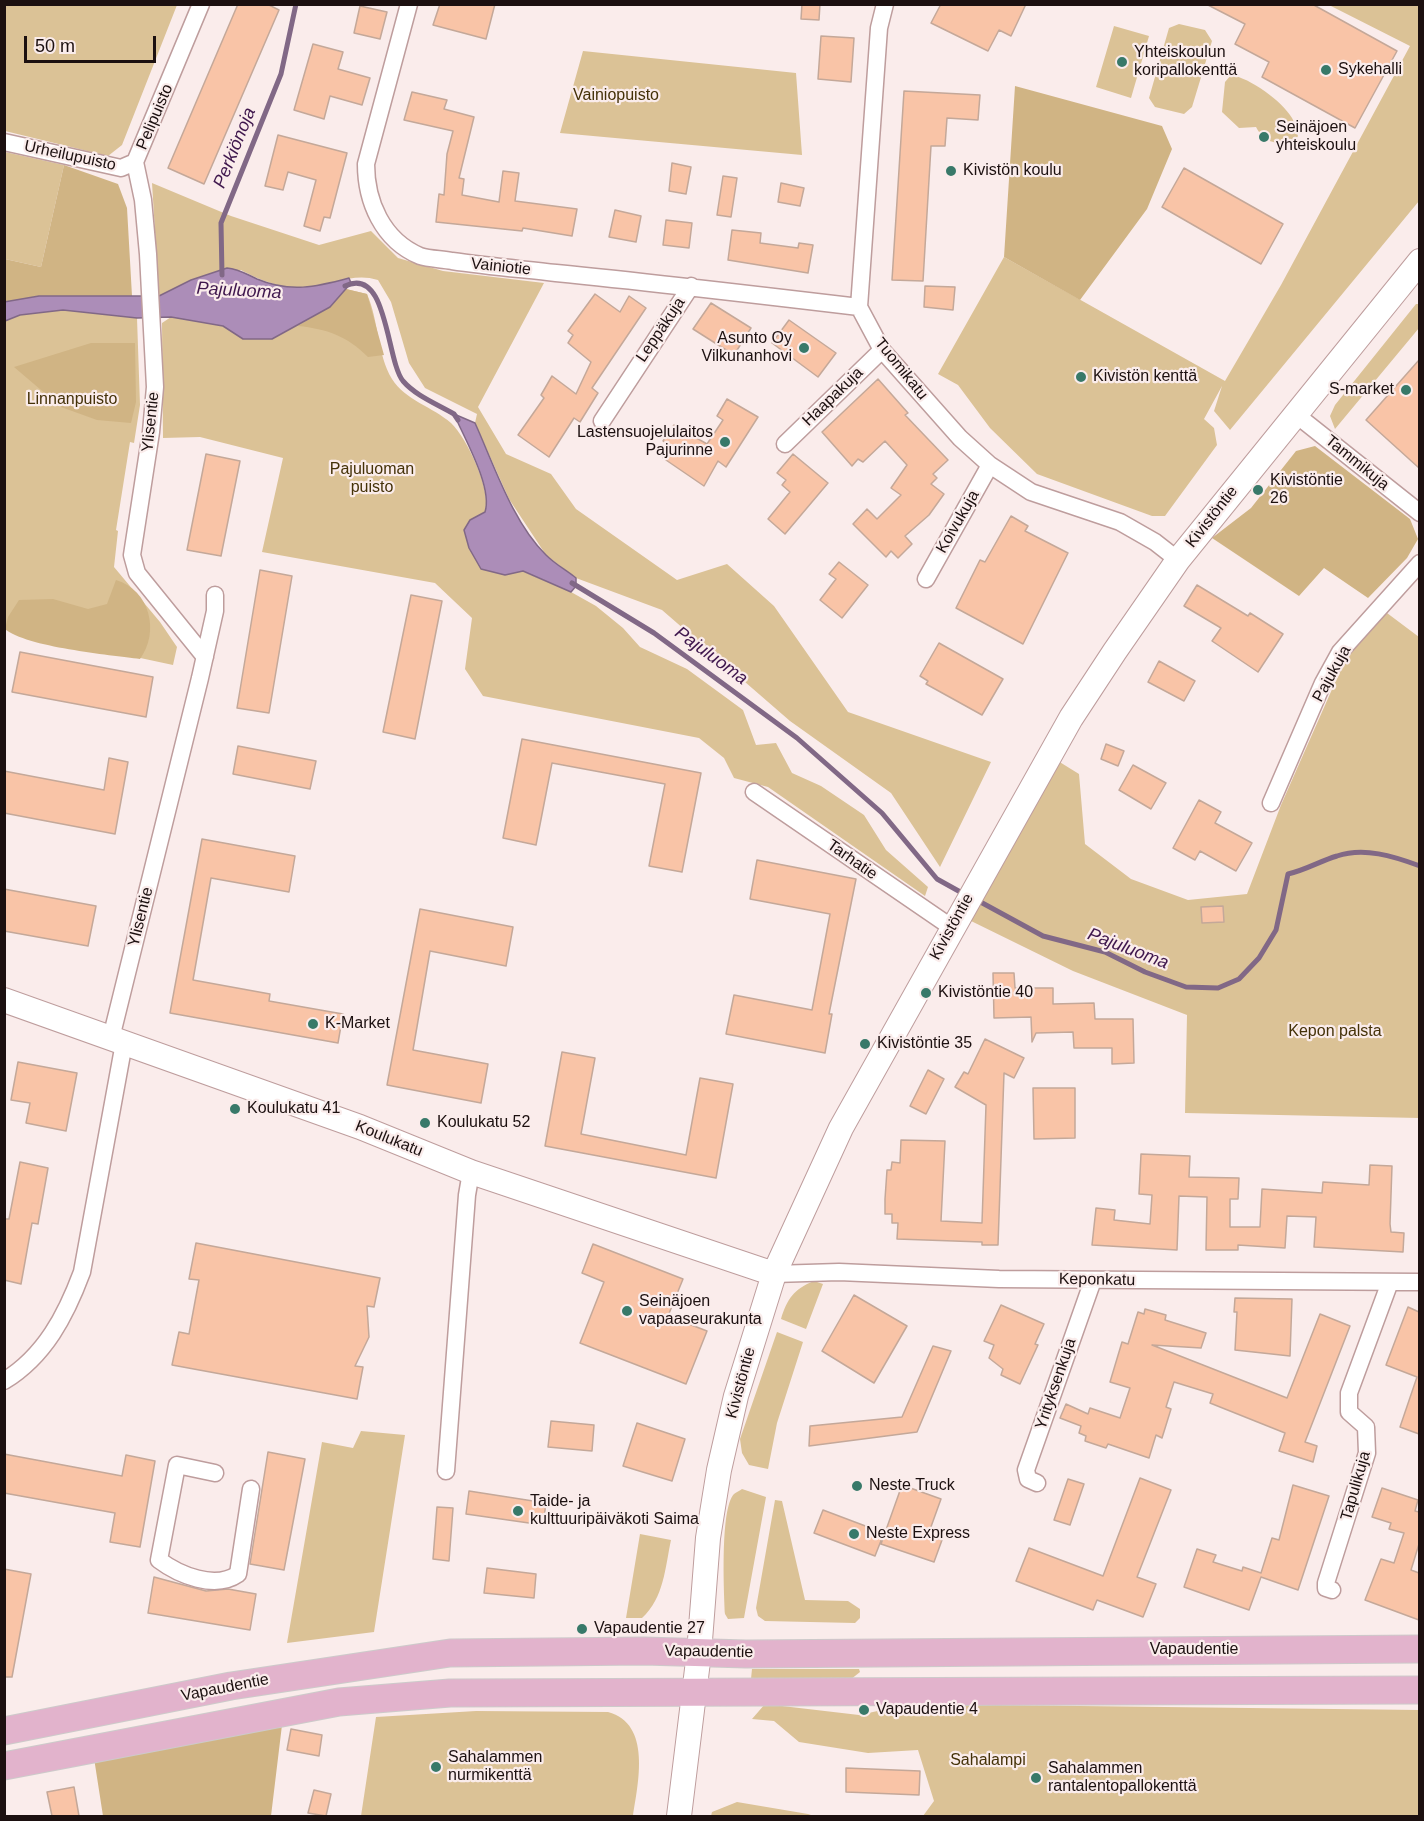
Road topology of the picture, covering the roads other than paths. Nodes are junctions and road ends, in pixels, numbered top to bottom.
1 (201, 4) edge
2 (410, 4) edge
3 (885, 4) edge
4 (4, 142) edge
5 (135, 162) junction
6 (1419, 261) edge
7 (691, 286) junction
8 (859, 307) junction
9 (882, 350) junction
10 (1294, 413) junction
11 (602, 422) dead end
12 (785, 444) dead end
13 (990, 465) junction
14 (1419, 513) edge
15 (1178, 560) junction
16 (1419, 563) edge
17 (926, 579) dead end
18 (215, 596) dead end
19 (205, 657) junction
20 (754, 792) dead end
21 (1271, 803) dead end
22 (955, 920) junction
23 (4, 999) edge
24 (117, 1040) junction
25 (471, 1172) junction
26 (774, 1274) junction
27 (1093, 1280) junction
28 (1390, 1282) junction
29 (1419, 1282) edge
30 (4, 1380) edge
31 (446, 1471) dead end
32 (215, 1473) dead end
33 (1037, 1482) dead end
34 (251, 1489) dead end
35 (1332, 1590) dead end
36 (1419, 1649) edge
37 (699, 1653) junction
38 (1419, 1690) edge
39 (695, 1691) junction
40 (4, 1731) edge
41 (4, 1766) edge
42 (679, 1816) edge

1 - 5 street, Pelipuisto
2 - 7 street, Vainiotie
3 - 8 street
4 - 5 street, Urheilupuisto
5 - 19 street, Ylisentie
6 - 10 main road, Kivistöntie
7 - 8 street, Vainiotie
7 - 11 street, Leppäkuja
8 - 9 street, Tuomikatu
9 - 12 street, Haapakuja
9 - 13 street, Tuomikatu
10 - 14 street, Tammikuja
10 - 15 main road, Kivistöntie
13 - 15 street, Tuomikatu
13 - 17 street, Koivukuja
15 - 22 main road, Kivistöntie
16 - 21 street, Pajukuja
18 - 19 street, Ylisentie
19 - 24 street, Ylisentie
20 - 22 street, Tarhatie
22 - 26 main road, Kivistöntie
23 - 24 main road, Koulukatu
24 - 25 main road, Koulukatu
24 - 30 street, Ylisentie
25 - 26 main road, Koulukatu
25 - 31 street
26 - 27 street, Keponkatu
26 - 37 main road, Kivistöntie
27 - 28 street, Keponkatu
27 - 33 street, Yrityksenkuja
28 - 29 street, Keponkatu
28 - 35 street, Tapulikuja
32 - 34 street
36 - 37 main road, Vapaudentie
37 - 39 main road, Kivistöntie
37 - 40 main road, Vapaudentie
38 - 39 main road
39 - 41 main road
39 - 42 main road, Kivistöntie

